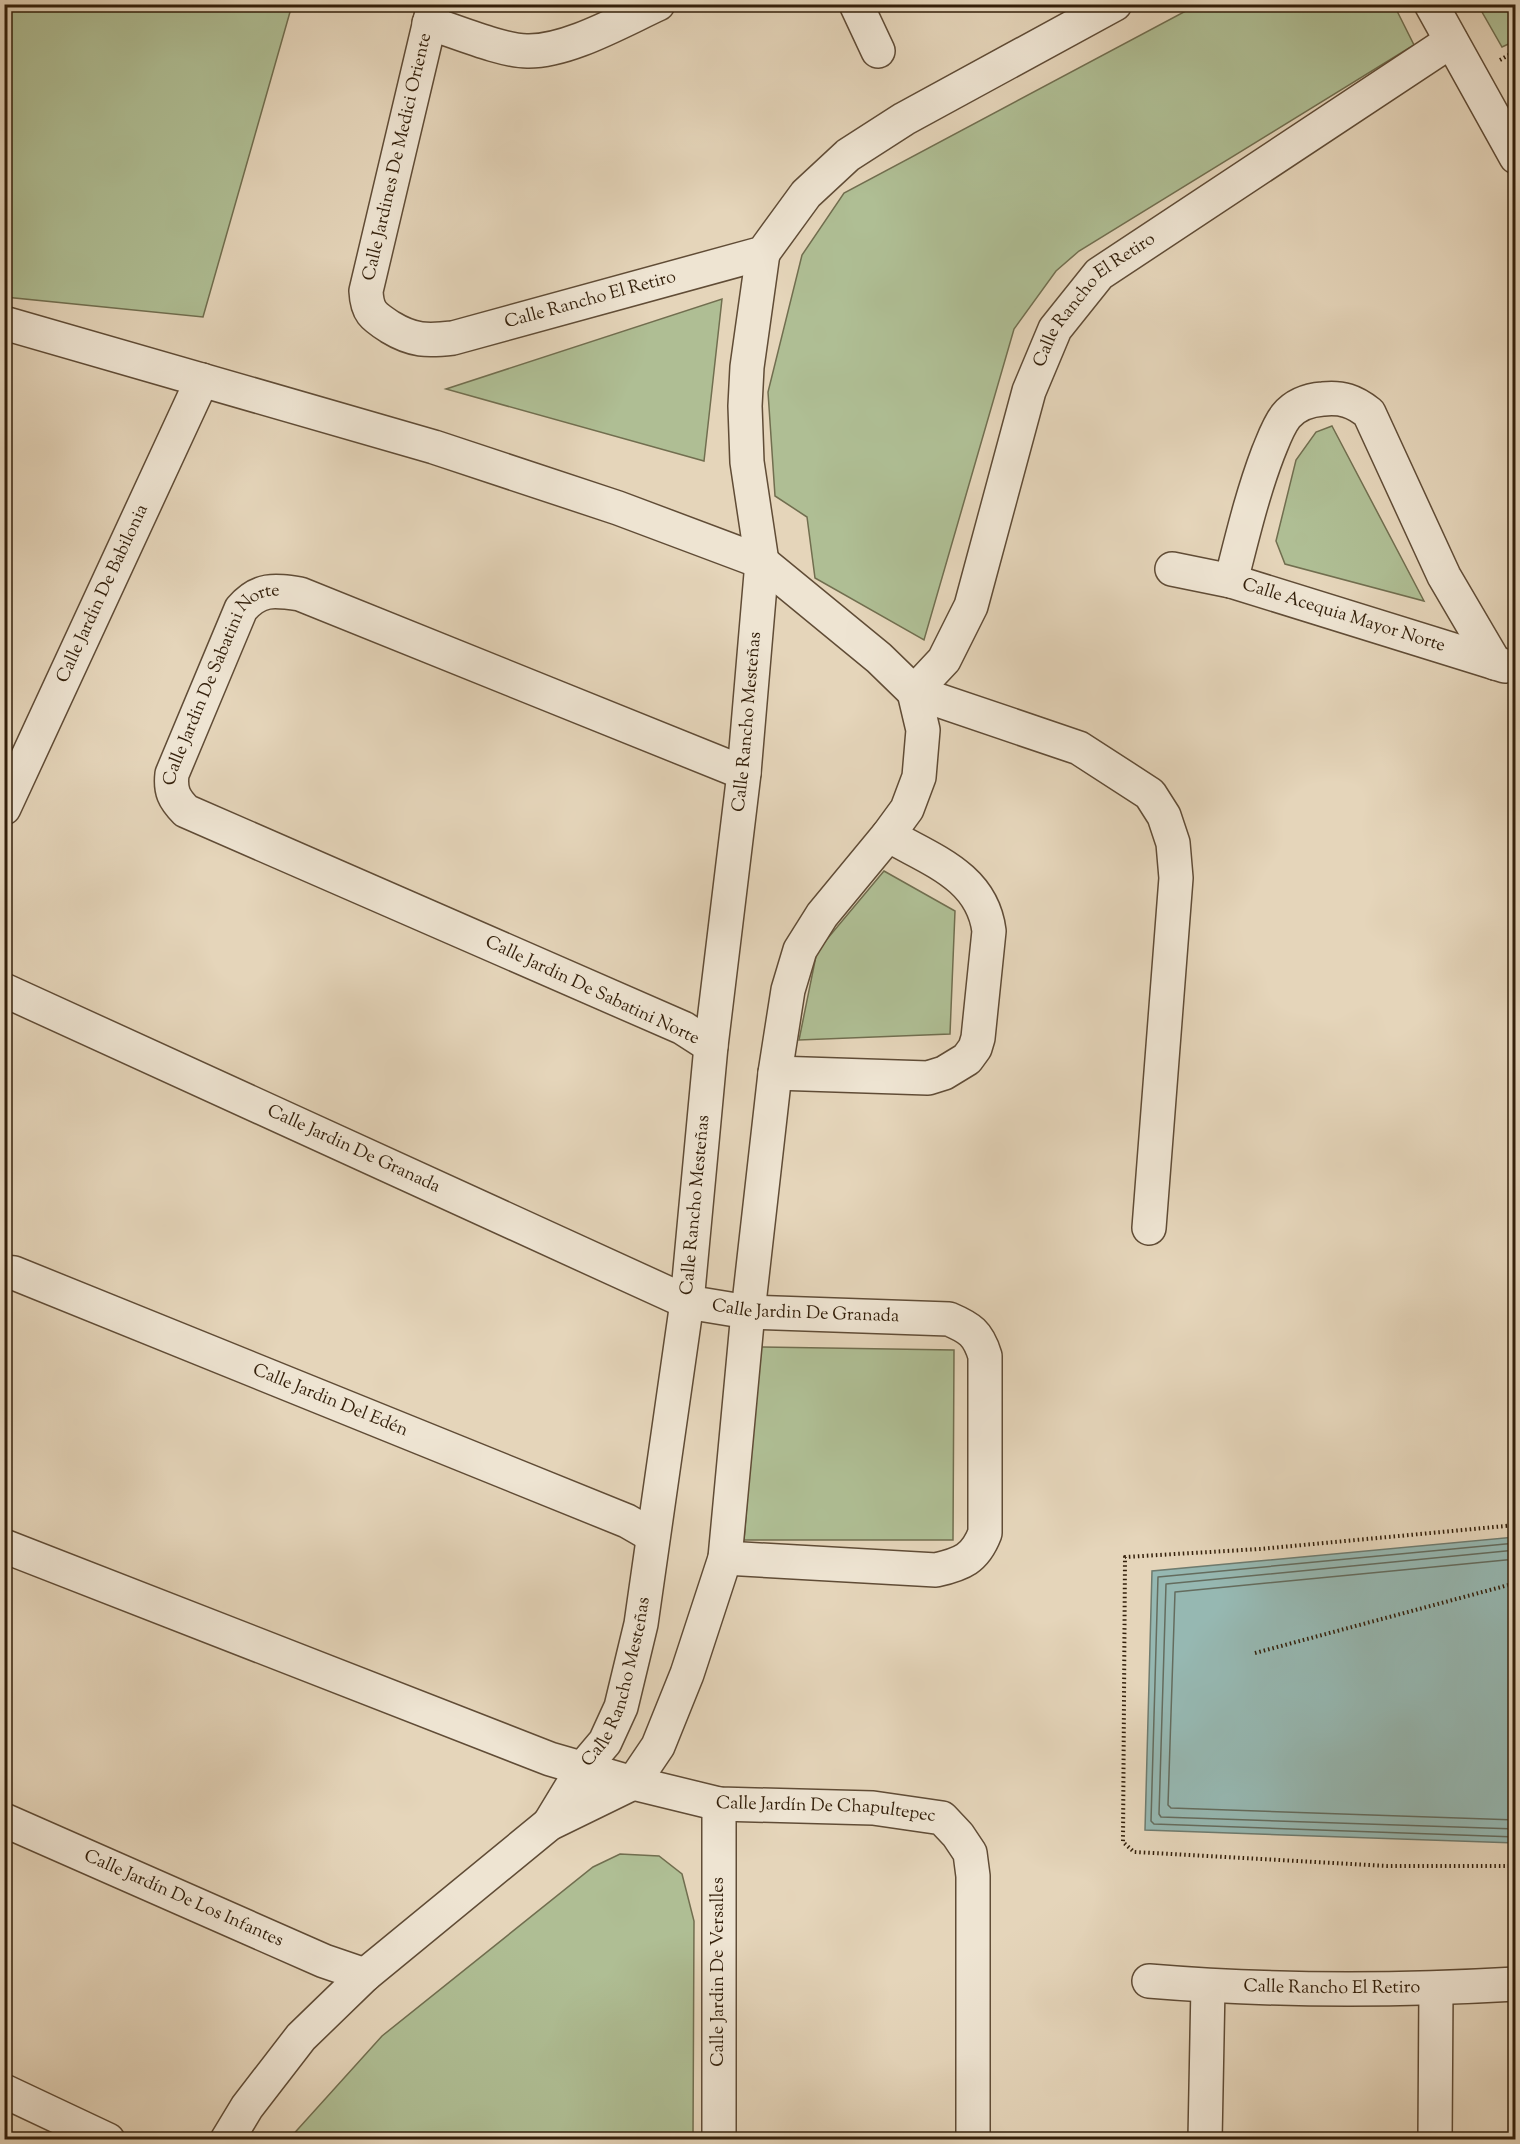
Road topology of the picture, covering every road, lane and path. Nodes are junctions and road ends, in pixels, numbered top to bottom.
1 (658, 4) edge
2 (856, 4) edge
3 (1115, 4) edge
4 (1431, 4) edge
5 (431, 14) edge
6 (1451, 41) junction
7 (878, 51) dead end
8 (1515, 157) edge
9 (763, 253) junction
10 (366, 291) joint
11 (4, 323) edge
12 (202, 380) junction
13 (762, 562) junction
14 (1172, 569) dead end
15 (1231, 581) junction
16 (1505, 666) edge
17 (914, 692) junction
18 (744, 773) junction
19 (4, 808) edge
20 (888, 835) junction
21 (4, 990) edge
22 (711, 1046) junction
23 (775, 1072) junction
24 (1149, 1228) dead end
25 (4, 1272) edge
26 (687, 1302) junction
27 (748, 1312) junction
28 (1515, 1525) edge
29 (654, 1536) junction
30 (4, 1546) edge
31 (725, 1558) junction
32 (1515, 1582) edge
33 (1254, 1653) dead end
34 (583, 1768) junction
35 (633, 1783) junction
36 (719, 1804) junction
37 (4, 1820) edge
38 (549, 1824) junction
39 (1515, 1866) edge
40 (365, 1975) junction
41 (1149, 1981) dead end
42 (1515, 1984) edge
43 (1208, 1986) junction
44 (1436, 1989) junction
45 (4, 2091) edge
46 (108, 2139) edge
47 (227, 2139) edge
48 (719, 2139) edge
49 (973, 2139) edge
50 (1205, 2139) edge
51 (1436, 2139) edge

1 - 5 street, Calle Jardines De Medici Oriente
2 - 7 street
3 - 9 street
4 - 6 street
5 - 10 street, Calle Jardines De Medici Oriente
6 - 8 street
6 - 17 street, Calle Rancho El Retiro
9 - 10 street, Calle Rancho El Retiro
9 - 13 street, Calle Rancho Mesteñas
11 - 12 street
12 - 13 street
12 - 19 street, Calle Jardin De Babilonia
13 - 17 street
13 - 18 street, Calle Rancho Mesteñas
14 - 15 street, Calle Acequia Mayor Norte
15 - 16 street, Calle Acequia Mayor Norte
15 - 16 street
17 - 20 street, Calle Rancho Mesteñas
17 - 24 street
18 - 22 street, Calle Rancho Mesteñas
18 - 22 street, Calle Jardin De Sabatini Norte
20 - 23 street, Calle Rancho Mesteñas
20 - 23 street
21 - 26 street, Calle Jardin De Granada
22 - 26 street, Calle Rancho Mesteñas
23 - 27 street, Calle Rancho Mesteñas
25 - 29 street, Calle Jardin Del Edén
26 - 27 street, Calle Jardin De Granada
26 - 29 street, Calle Rancho Mesteñas
27 - 31 street, Calle Rancho Mesteñas
27 - 31 street, Calle Jardin De Granada
28 - 39 path
29 - 34 street, Calle Rancho Mesteñas
30 - 34 street
31 - 35 street, Calle Rancho Mesteñas
32 - 33 path
34 - 35 street, Calle Jardín De Chapultepec
34 - 38 street, Calle Rancho Mesteñas
35 - 36 street, Calle Jardín De Chapultepec
35 - 38 street, Calle Rancho Mesteñas
36 - 48 street, Calle Jardin De Versalles
36 - 49 street, Calle Jardín De Chapultepec
37 - 40 street, Calle Jardín De Los Infantes
38 - 40 street, Calle Rancho Mesteñas
40 - 47 street, Calle Rancho Mesteñas
41 - 43 street, Calle Rancho El Retiro
42 - 44 street, Calle Rancho El Retiro
43 - 44 street, Calle Rancho El Retiro
43 - 50 street
44 - 51 street
45 - 46 street

